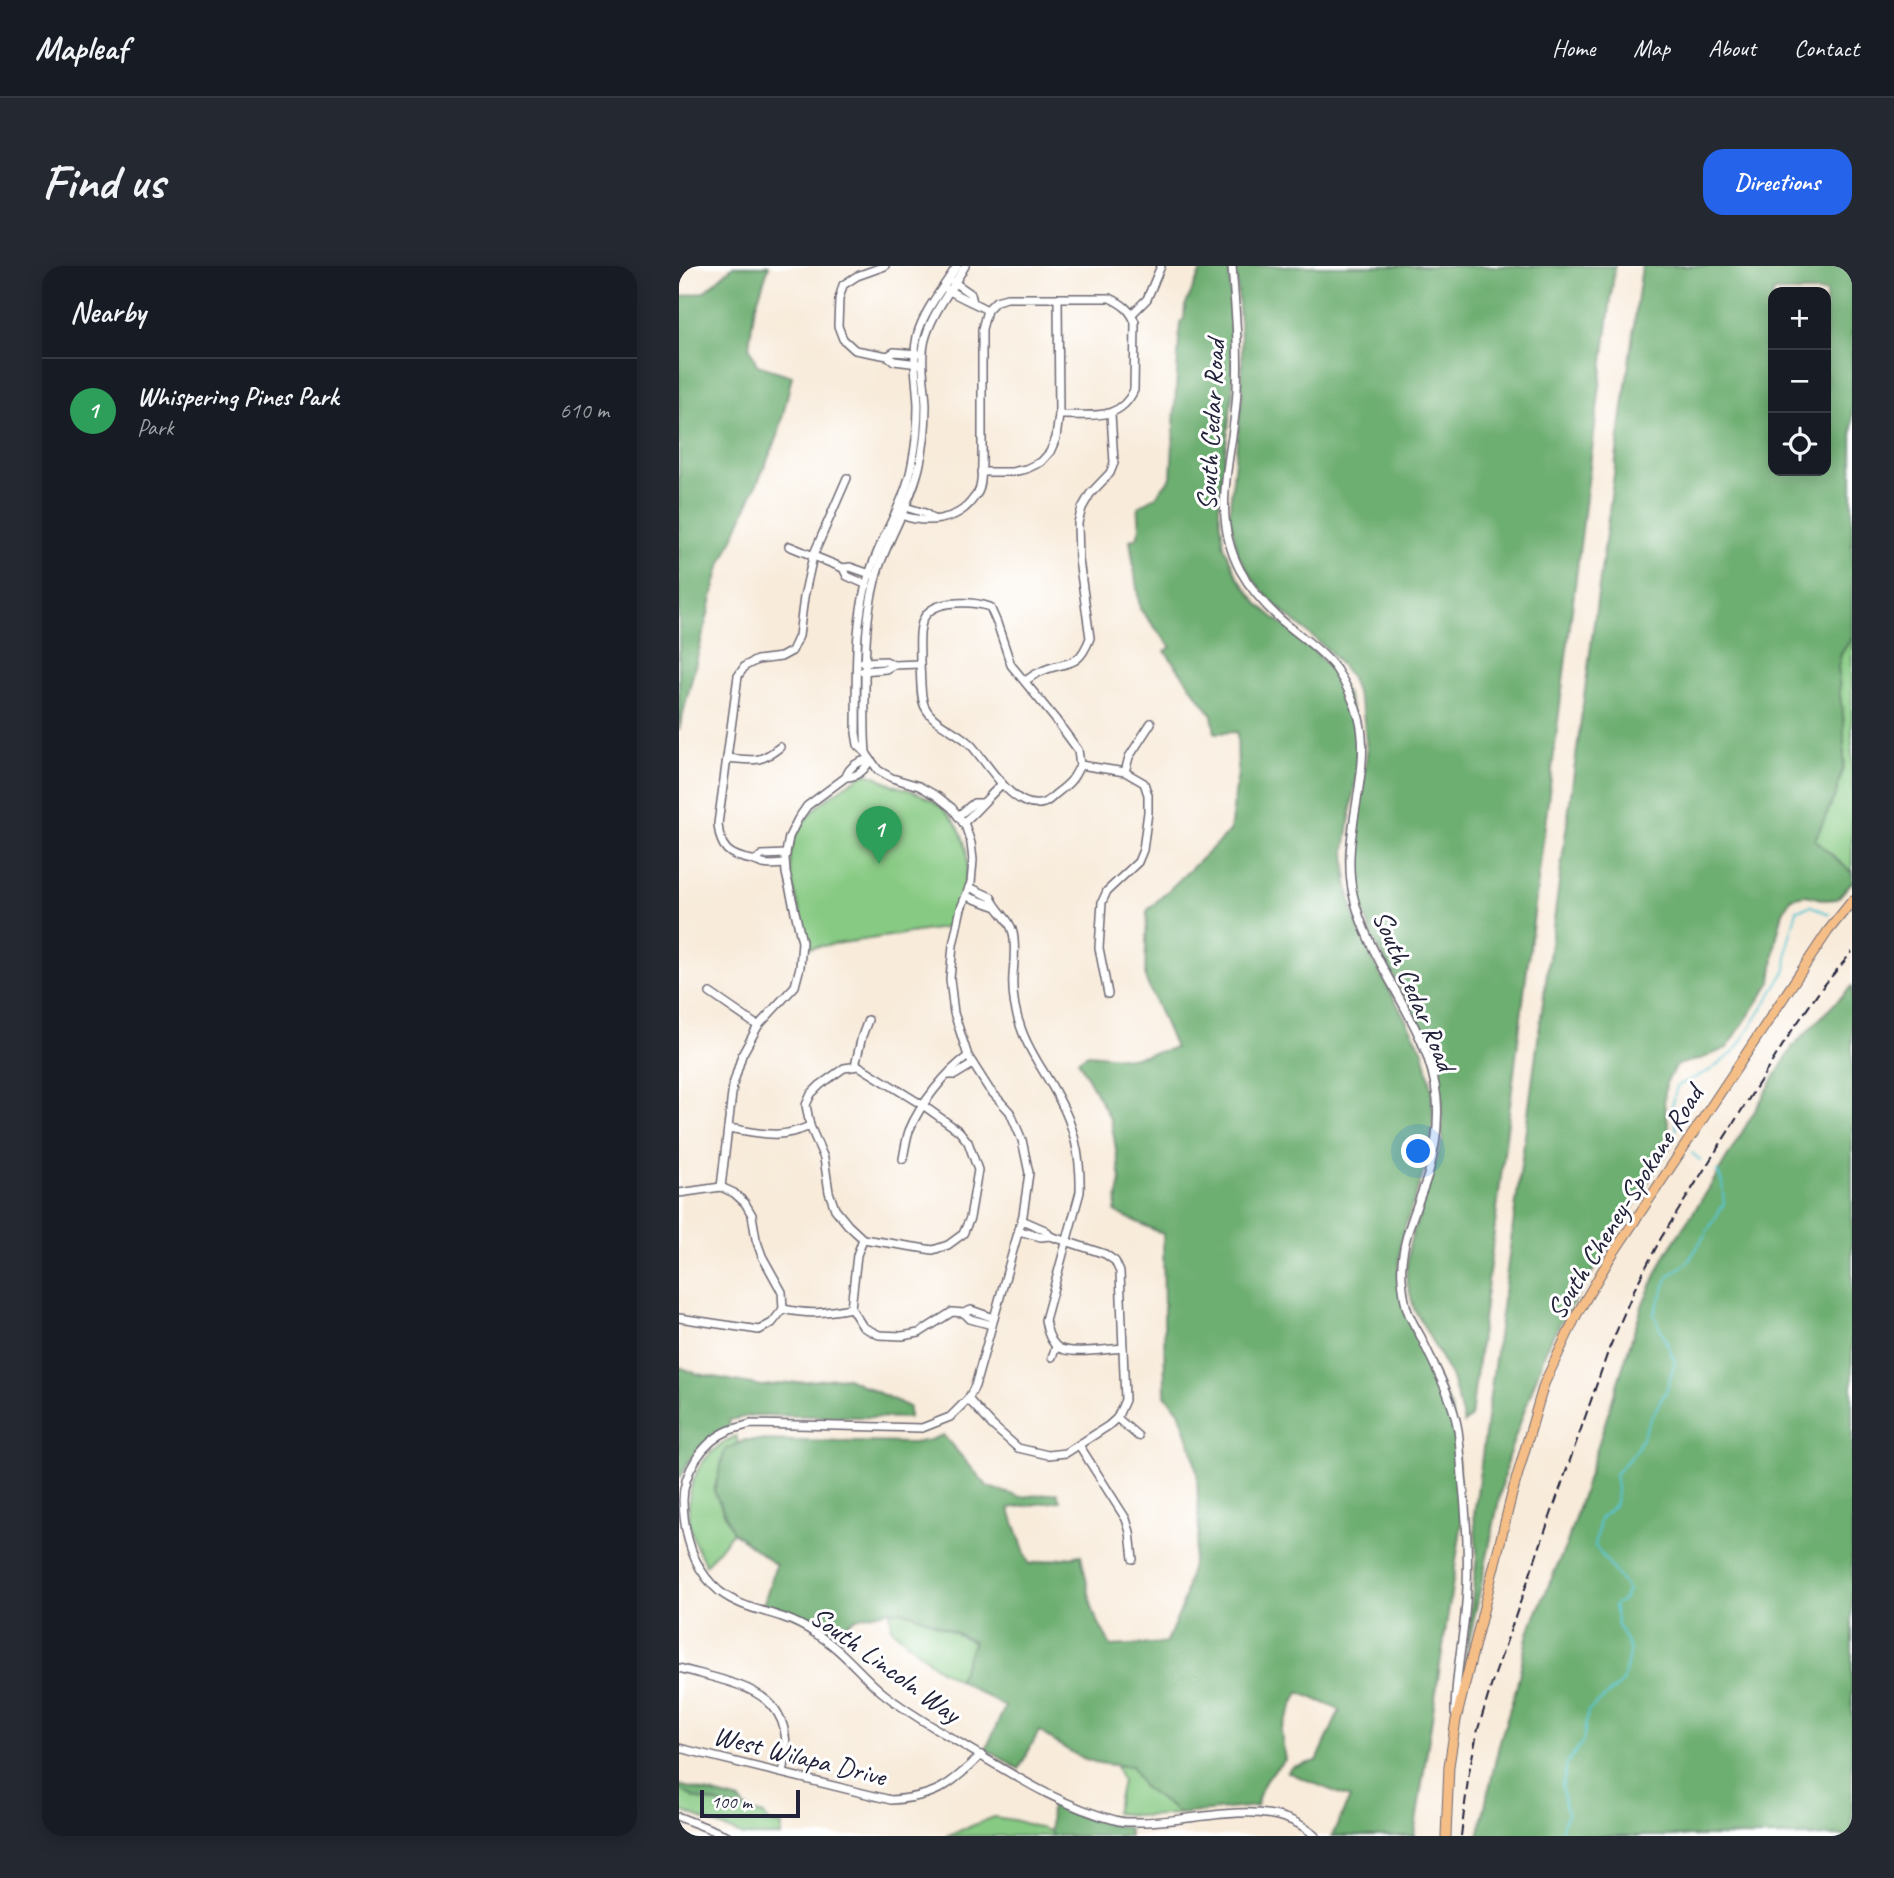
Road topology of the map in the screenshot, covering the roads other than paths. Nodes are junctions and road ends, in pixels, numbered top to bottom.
1 (885, 266) edge
2 (957, 266) edge
3 (965, 266) edge
4 (1161, 266) edge
5 (1232, 266) edge
6 (952, 281) junction
7 (946, 289) junction
8 (1058, 298) junction
9 (973, 302) junction
10 (987, 310) junction
11 (1132, 313) junction
12 (919, 354) junction
13 (888, 356) junction
14 (919, 364) junction
15 (1111, 414) junction
16 (1059, 415) junction
17 (981, 472) junction
18 (847, 478) dead end
19 (901, 510) junction
20 (789, 546) dead end
21 (813, 556) junction
22 (843, 568) junction
23 (873, 575) junction
24 (870, 586) junction
25 (920, 664) junction
26 (861, 666) junction
27 (1025, 681) junction
28 (1151, 723) dead end
29 (780, 747) dead end
30 (868, 757) junction
31 (727, 758) junction
32 (1080, 765) junction
33 (1125, 772) junction
34 (1002, 784) junction
35 (960, 820) junction
36 (786, 854) junction
37 (756, 860) junction
38 (785, 864) junction
39 (969, 887) junction
40 (966, 896) junction
41 (1852, 901) edge
42 (994, 906) junction
43 (710, 993) dead end
44 (1108, 994) dead end
45 (868, 1020) dead end
46 (758, 1026) junction
47 (968, 1056) junction
48 (973, 1064) junction
49 (855, 1066) junction
50 (949, 1075) junction
51 (924, 1106) junction
52 (810, 1126) junction
53 (728, 1128) junction
54 (903, 1159) dead end
55 (721, 1187) junction
56 (679, 1193) edge
57 (1022, 1220) junction
58 (1019, 1231) junction
59 (1050, 1236) junction
60 (863, 1239) junction
61 (1067, 1242) junction
62 (851, 1308) junction
63 (783, 1309) junction
64 (679, 1318) edge
65 (993, 1322) junction
66 (1056, 1347) junction
67 (1123, 1348) junction
68 (1052, 1357) dead end
69 (968, 1399) junction
70 (1117, 1418) junction
71 (1138, 1436) dead end
72 (1079, 1445) junction
73 (1133, 1559) dead end
74 (679, 1668) edge
75 (1455, 1720) junction
76 (679, 1748) edge
77 (981, 1755) junction
78 (783, 1773) junction
79 (679, 1817) edge
80 (700, 1826) junction
81 (696, 1836) edge
82 (728, 1836) edge
83 (1315, 1836) edge
84 (1445, 1836) edge

1 - 13 street
2 - 6 street
3 - 6 street
4 - 11 street
5 - 75 street, South Cedar Road
6 - 7 street
6 - 9 street
7 - 9 street
7 - 12 street
8 - 10 street
8 - 11 street
8 - 16 street
9 - 10 street
10 - 17 street
11 - 15 street
12 - 13 street
12 - 14 street
13 - 14 street
14 - 19 street
15 - 16 street
15 - 27 street
16 - 17 street
17 - 19 street
18 - 21 street
19 - 23 street
20 - 21 street
21 - 22 street
21 - 31 street
22 - 23 street
22 - 24 street
23 - 24 street
24 - 26 street
25 - 26 street
25 - 27 street
25 - 34 street
26 - 30 street
27 - 32 street
28 - 33 street
29 - 31 street
30 - 35 street
30 - 36 street
31 - 37 street
32 - 33 street
32 - 34 street
33 - 44 street
34 - 35 street
35 - 39 street
36 - 37 street
36 - 38 street
37 - 38 street
38 - 46 street
39 - 40 street
39 - 42 street
40 - 42 street
40 - 47 street
41 - 75 main road, South Cheney-Spokane Road
42 - 61 street
43 - 46 street
45 - 49 street
46 - 53 street
47 - 48 street
47 - 50 street
48 - 50 street
48 - 57 street
49 - 51 street
49 - 52 street
50 - 51 street
51 - 54 street
51 - 60 street
52 - 53 street
52 - 60 street
53 - 55 street
55 - 56 street
55 - 63 street
57 - 58 street
57 - 59 street
58 - 59 street
58 - 65 street
59 - 61 street
60 - 62 street
61 - 66 street
61 - 67 street
62 - 63 street
62 - 65 street
63 - 64 street
65 - 69 street
66 - 67 street
66 - 68 street
67 - 70 street
69 - 72 street
69 - 77 street, South Lincoln Way
70 - 71 street
70 - 72 street
72 - 73 street
74 - 78 street
75 - 84 main road, South Cheney-Spokane Road
76 - 78 street, West Wilapa Drive
77 - 78 street, West Wilapa Drive
77 - 83 street, South Lincoln Way
79 - 80 street
80 - 81 street
80 - 82 street

